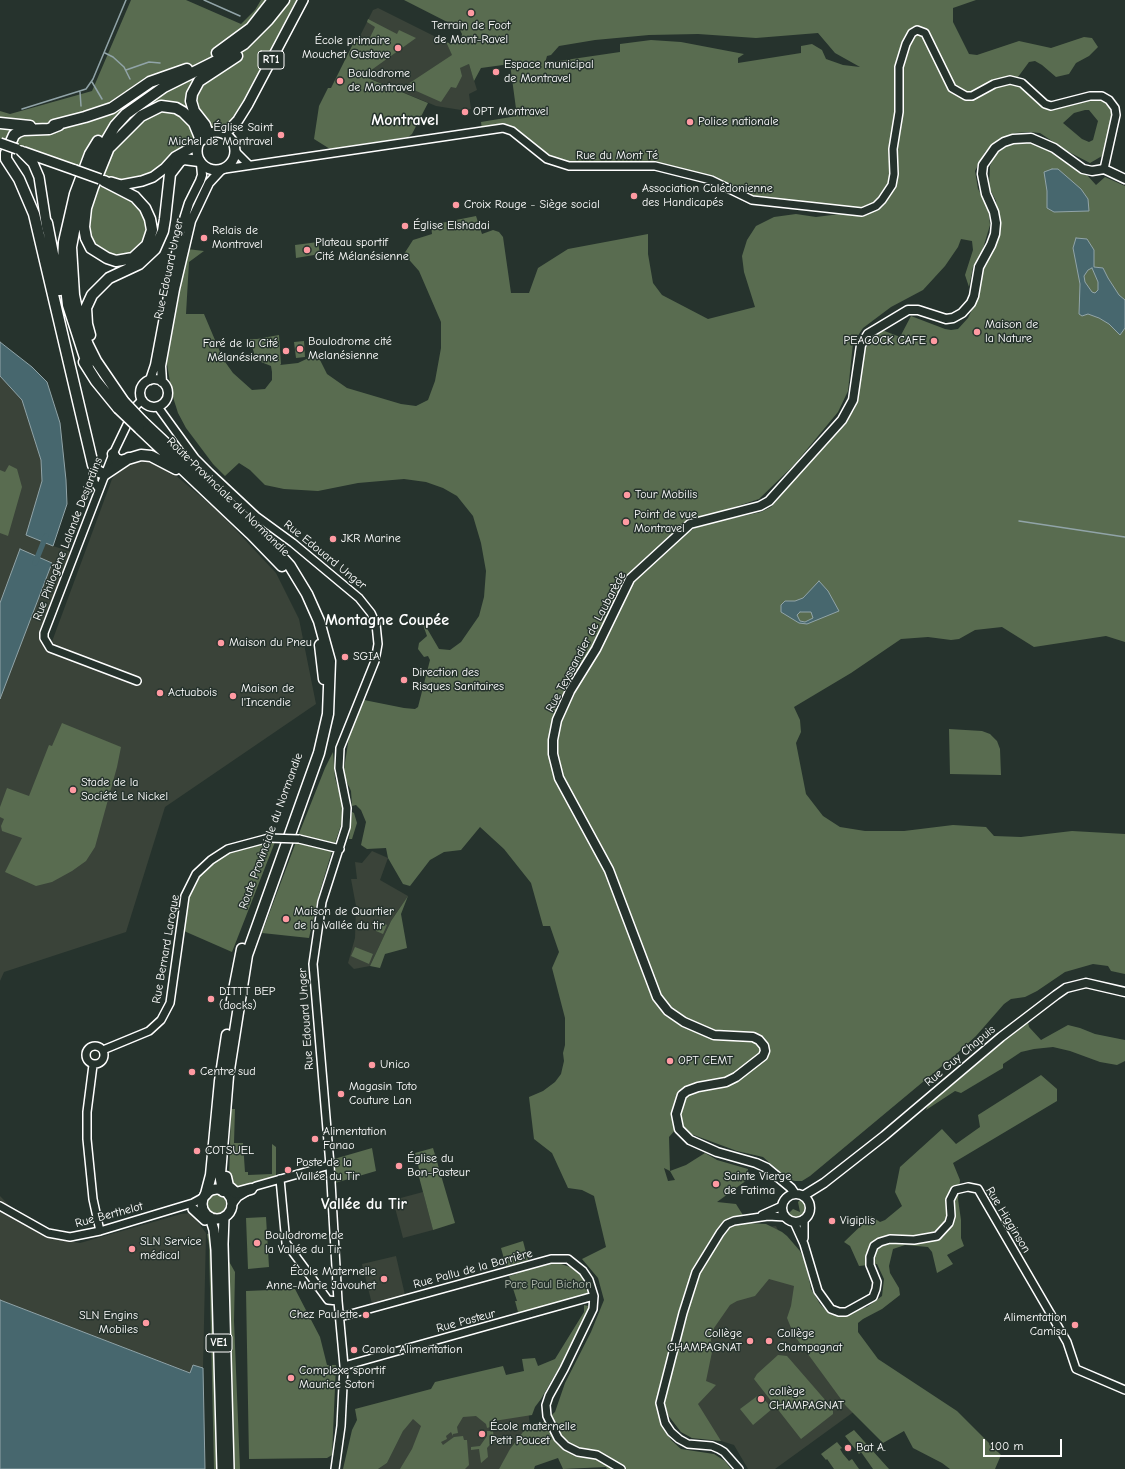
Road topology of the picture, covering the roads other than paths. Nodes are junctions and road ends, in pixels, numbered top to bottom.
1 (303, 0) edge
2 (279, 2) edge
3 (268, 20) junction
4 (206, 66) junction
5 (186, 69) junction
6 (238, 120) junction
7 (0, 123) edge
8 (59, 125) junction
9 (225, 134) junction
10 (202, 139) junction
11 (233, 141) junction
12 (0, 143) edge
13 (108, 149) junction
14 (19, 150) junction
15 (236, 152) junction
16 (200, 162) junction
17 (249, 165) junction
18 (1104, 169) junction
19 (223, 170) junction
20 (1125, 179) edge
21 (102, 180) junction
22 (121, 185) junction
23 (47, 223) junction
24 (118, 274) junction
25 (52, 288) junction
26 (88, 367) junction
27 (150, 380) junction
28 (162, 382) junction
29 (142, 400) junction
30 (120, 402) junction
31 (158, 407) junction
32 (141, 425) junction
33 (113, 454) junction
34 (129, 458) junction
35 (93, 465) junction
36 (105, 474) junction
37 (199, 485) junction
38 (99, 489) junction
39 (137, 681) dead end
40 (340, 849) junction
41 (1125, 992) edge
42 (103, 1050) junction
43 (231, 1053) junction
44 (93, 1065) junction
45 (330, 1165) junction
46 (776, 1175) junction
47 (280, 1178) junction
48 (824, 1183) junction
49 (251, 1188) junction
50 (224, 1192) junction
51 (799, 1195) junction
52 (205, 1196) junction
53 (238, 1197) junction
54 (786, 1198) junction
55 (810, 1204) junction
56 (0, 1206) edge
57 (231, 1206) junction
58 (782, 1206) junction
59 (175, 1208) junction
60 (193, 1209) junction
61 (207, 1215) junction
62 (224, 1217) junction
63 (785, 1217) junction
64 (750, 1218) junction
65 (804, 1220) junction
66 (794, 1222) junction
67 (100, 1231) junction
68 (804, 1244) junction
69 (216, 1250) junction
70 (594, 1296) junction
71 (338, 1301) junction
72 (340, 1317) junction
73 (344, 1366) junction
74 (1125, 1390) edge
75 (222, 1469) edge
76 (229, 1469) edge
77 (335, 1469) edge
78 (621, 1469) edge
79 (739, 1469) edge

1 - 6 main road, RT1
2 - 3 highway
2 - 5 highway
3 - 4 highway, Route Provinciale du Normandie
3 - 10 highway
4 - 13 highway
4 - 30 highway, Route Provinciale du Normandie
5 - 8 highway
5 - 26 highway
6 - 9 main road, RT1
6 - 11 main road, RT1
7 - 8 highway
8 - 25 highway
9 - 10 main road
9 - 11 main road
10 - 13 highway
10 - 16 main road
10 - 22 main road
11 - 15 main road
12 - 14 main road, bridge
13 - 21 highway
14 - 21 main road, bridge
14 - 23 main road
15 - 17 street
15 - 19 main road
16 - 19 main road
16 - 24 highway
16 - 27 main road, Rue Edouard Unger
17 - 18 street, Rue du Mont Té
17 - 19 street
18 - 20 main road
18 - 46 main road, Rue Teyssandier de Laubarède
19 - 28 main road, Rue Edouard Unger
21 - 22 main road
22 - 24 highway
23 - 25 main road
23 - 26 highway
24 - 30 highway
25 - 35 highway
26 - 30 highway
27 - 28 main road
27 - 29 main road
28 - 31 main road
29 - 31 main road
29 - 33 street, Rue Philogène Lalande Desjardins
30 - 32 highway, Route Provinciale du Normandie, bridge
31 - 40 street, Rue Edouard Unger
32 - 37 highway, Route Provinciale du Normandie
32 - 43 highway, Route Provinciale du Normandie
33 - 34 highway
33 - 36 street, Rue Philogène Lalande Desjardins
34 - 36 highway
34 - 37 highway
35 - 36 highway
35 - 38 street
36 - 38 street, Rue Philogène Lalande Desjardins
37 - 52 highway, Route Provinciale du Normandie
38 - 39 street, Rue Philogène Lalande Desjardins
40 - 42 street, Rue Bernard Laroque, bridge
40 - 45 street, Rue Edouard Unger
41 - 48 main road, Rue Guy Chapuis
42 - 44 street
42 - 44 street
43 - 49 highway
43 - 50 highway, Route Provinciale du Normandie
44 - 67 street
45 - 47 street
45 - 71 street, Rue Edouard Unger
46 - 51 main road, Rue Teyssandier de Laubarède
46 - 54 main road
47 - 49 street
47 - 71 street
48 - 51 main road, Rue Guy Chapuis
48 - 55 main road, Rue Guy Chapuis
49 - 53 street
50 - 52 main road
50 - 53 street
50 - 57 main road
51 - 54 main road
51 - 55 main road
52 - 59 street, Rue Berthelot
52 - 61 main road
53 - 57 street
54 - 58 main road
55 - 65 main road
56 - 67 street, Rue Berthelot
57 - 62 main road
58 - 63 main road
58 - 64 street
59 - 60 street, Rue Berthelot
59 - 67 street, Rue Berthelot
60 - 61 street, Rue Berthelot
60 - 69 main road
61 - 62 main road
61 - 69 main road, VE1
62 - 76 main road, VE1
63 - 64 street
63 - 66 main road
64 - 79 street
65 - 66 main road
65 - 68 street, Rue Higginson
66 - 68 street, Rue Higginson
68 - 74 street, Rue Higginson
69 - 75 main road, VE1
70 - 72 street, Rue Pallu de la Barrière
70 - 73 street, Rue Pasteur
70 - 78 street
71 - 72 street, Rue Edouard Unger
72 - 73 street, Rue Edouard Unger
73 - 77 street, Rue Edouard Unger

